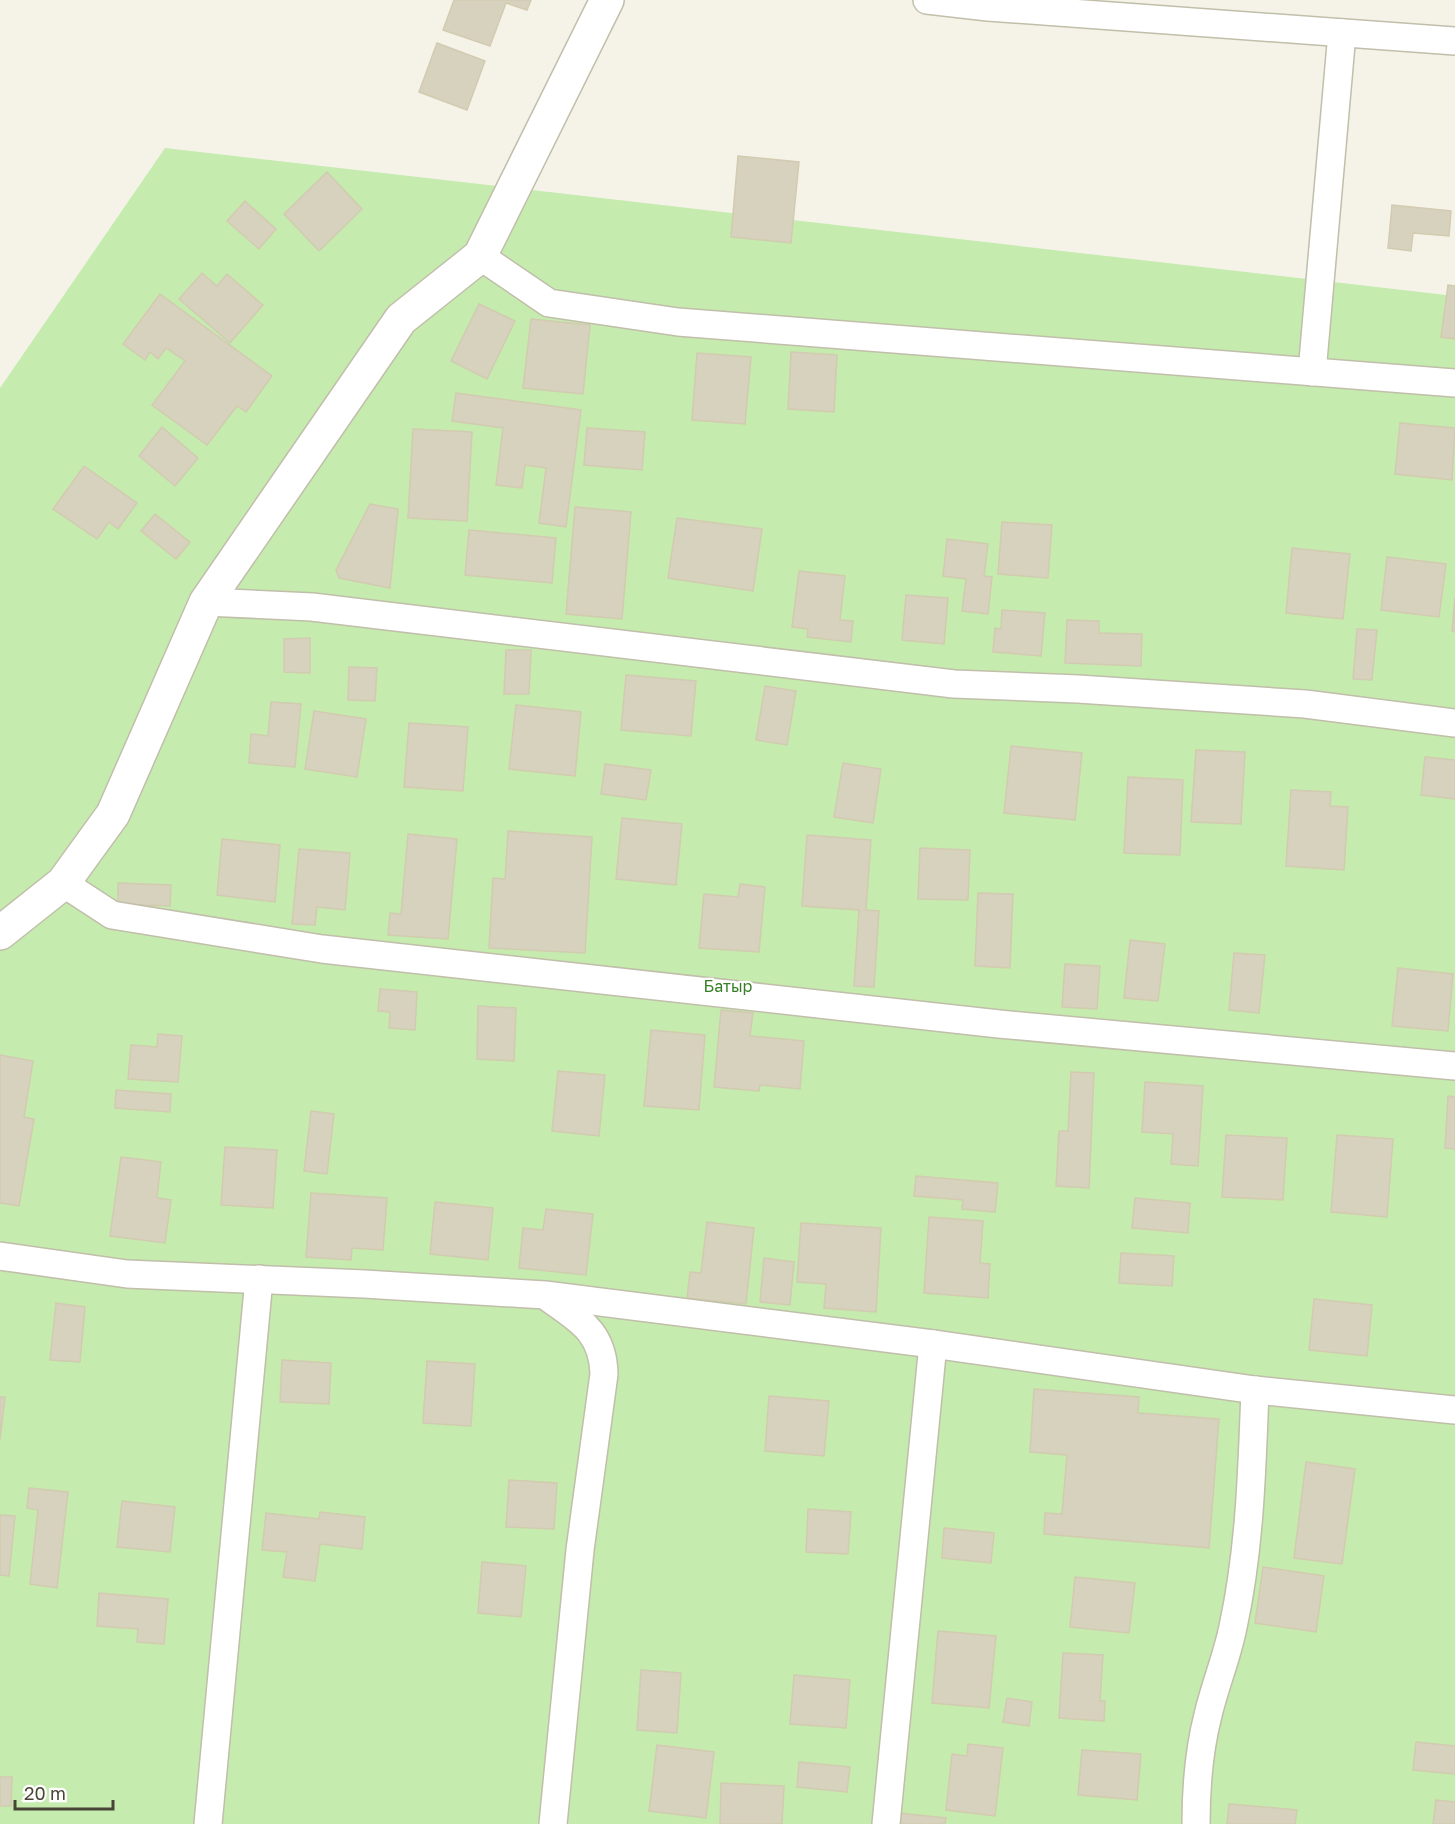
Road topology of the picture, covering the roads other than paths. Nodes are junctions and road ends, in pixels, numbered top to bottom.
1 (607, 0) edge
2 (927, 0) edge
3 (988, 4) edge
4 (1342, 33) junction
5 (1455, 41) edge
6 (480, 256) junction
7 (1312, 372) junction
8 (1455, 383) edge
9 (206, 602) junction
10 (1455, 723) edge
11 (63, 883) junction
12 (0, 933) edge
13 (1455, 1066) edge
14 (0, 1256) edge
15 (259, 1280) junction
16 (545, 1295) junction
17 (933, 1344) junction
18 (1255, 1390) junction
19 (1455, 1410) edge
20 (208, 1824) edge
21 (553, 1824) edge
22 (886, 1824) edge
23 (1196, 1824) edge

1 - 6 street
2 - 3 street
3 - 4 street
4 - 5 street
4 - 7 street
6 - 7 street
6 - 9 street
7 - 8 street
9 - 10 street
9 - 11 street
11 - 12 street
11 - 13 street
14 - 15 street
15 - 16 street
15 - 20 street
16 - 17 street
16 - 21 street
17 - 18 street
17 - 22 street
18 - 19 street
18 - 23 street

